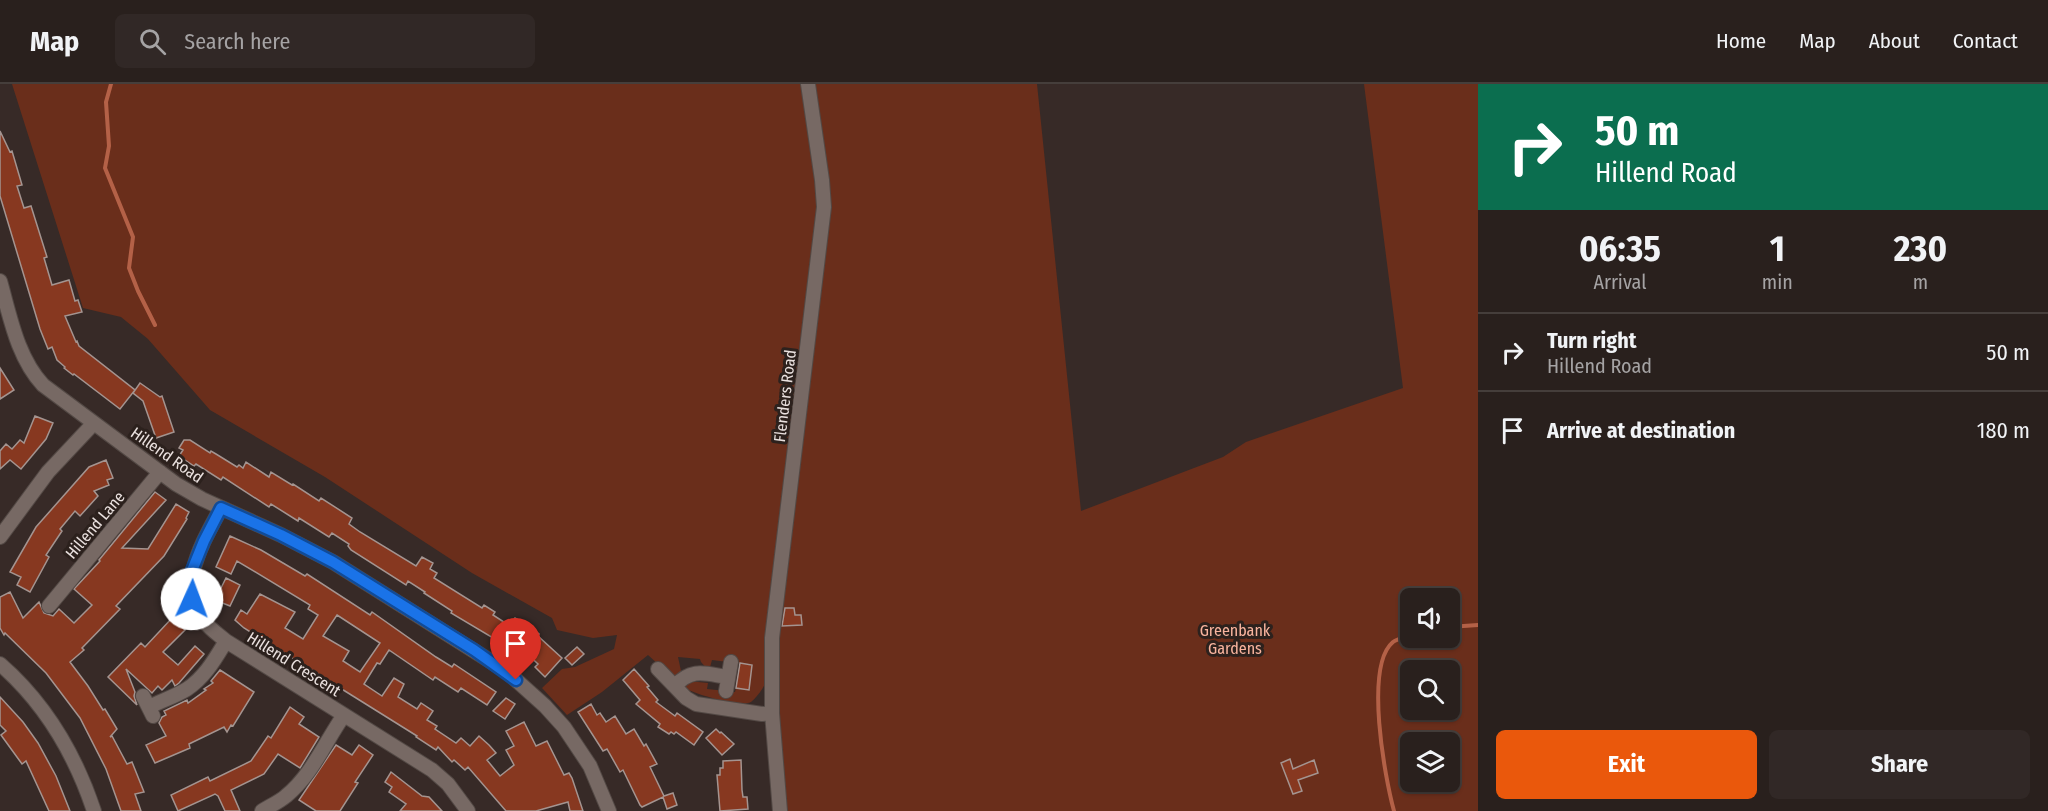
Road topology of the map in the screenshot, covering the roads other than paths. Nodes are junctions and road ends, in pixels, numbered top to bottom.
1 (808, 84) edge
2 (0, 281) edge
3 (94, 423) junction
4 (160, 472) junction
5 (221, 508) junction
6 (1, 535) edge
7 (65, 610) dead end
8 (226, 641) junction
9 (0, 664) edge
10 (658, 669) dead end
11 (728, 676) dead end
12 (675, 686) junction
13 (148, 707) dead end
14 (772, 713) junction
15 (344, 715) junction
16 (94, 811) edge
17 (262, 811) edge
18 (468, 811) edge
19 (609, 811) edge
20 (780, 811) edge

1 - 14 street, Flenders Road
2 - 3 street, Hillend Road
3 - 4 street, Hillend Road
3 - 6 street
4 - 5 street, Hillend Road
4 - 7 street, Hillend Lane
5 - 8 street, Hillend Crescent
5 - 19 street, Hillend Road
8 - 13 street, Hillend Crescent
8 - 15 street, Hillend Crescent
9 - 16 street
10 - 12 street
11 - 12 street
12 - 14 street
14 - 20 street, Flenders Road
15 - 17 street, Hillend Crescent
15 - 18 street, Hillend Crescent

